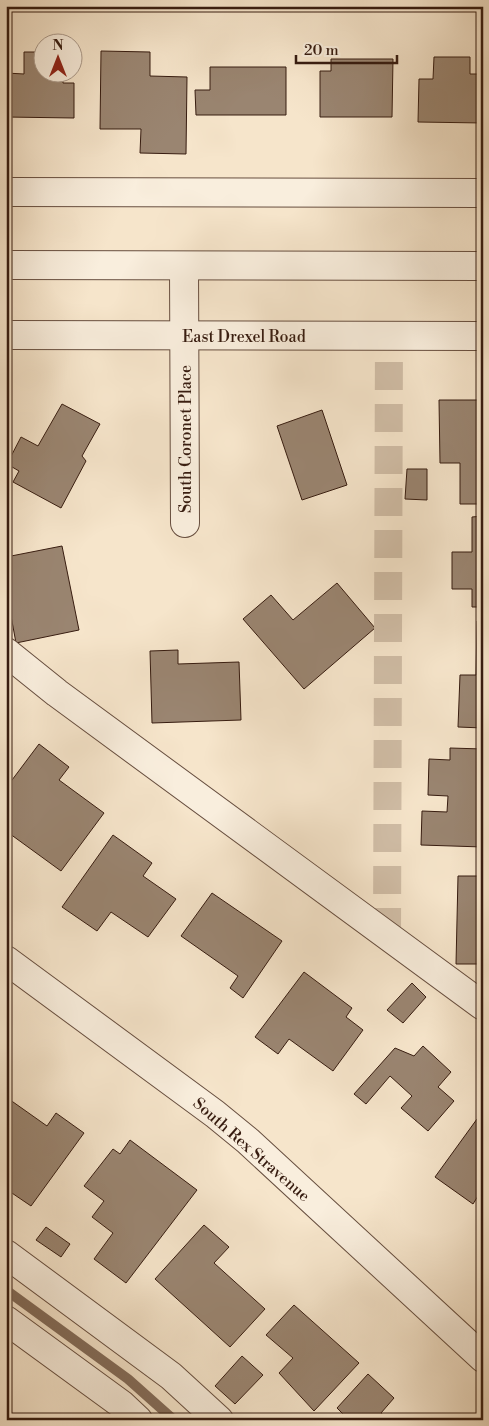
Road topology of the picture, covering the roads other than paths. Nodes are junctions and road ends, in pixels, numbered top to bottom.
1 (6, 192) edge
2 (483, 193) edge
3 (6, 265) edge
4 (184, 266) junction
5 (483, 266) edge
6 (6, 335) edge
7 (184, 336) junction
8 (483, 336) edge
9 (185, 523) dead end
10 (6, 652) edge
11 (6, 960) edge
12 (483, 1006) edge
13 (6, 1254) edge
14 (6, 1320) edge
15 (478, 1343) edge
16 (138, 1420) edge
17 (219, 1420) edge

1 - 2 street
3 - 4 street
4 - 5 street
4 - 7 street, South Coronet Place
6 - 7 street, East Drexel Road
7 - 8 street, East Drexel Road
7 - 9 street, South Coronet Place
10 - 12 street
11 - 15 street, South Rex Stravenue
13 - 17 street
14 - 16 street

